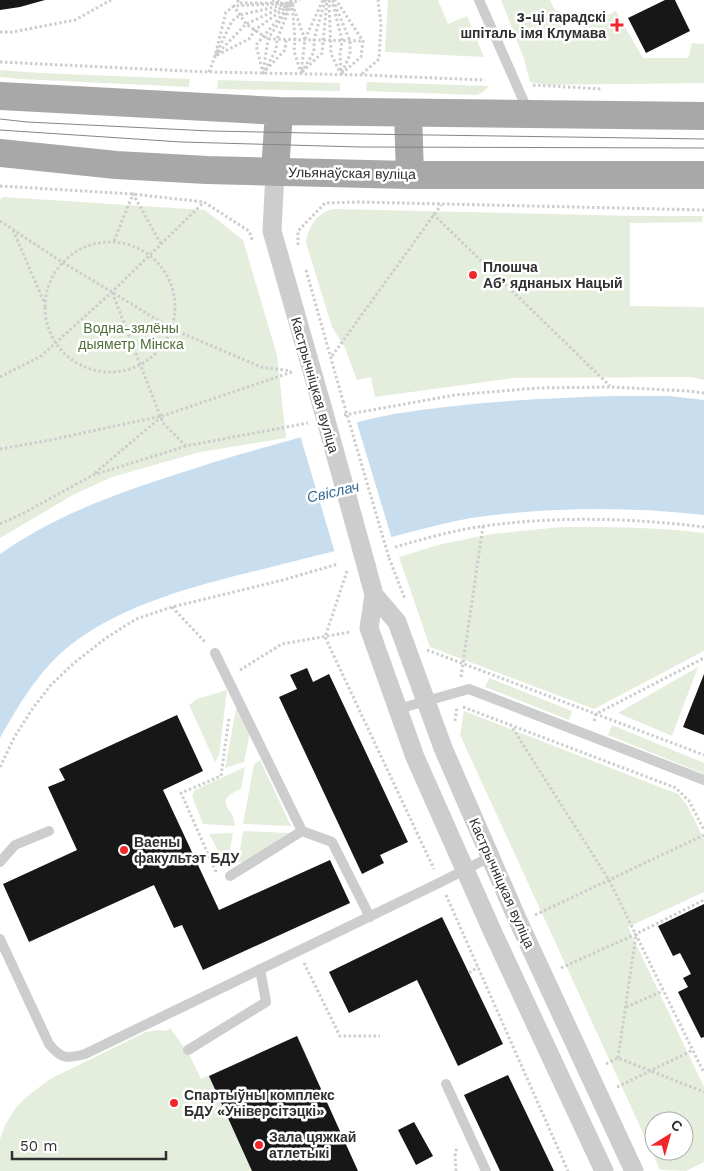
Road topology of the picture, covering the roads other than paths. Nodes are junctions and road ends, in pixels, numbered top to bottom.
1 (480, 0) edge
2 (0, 96) edge
3 (279, 111) junction
4 (408, 113) junction
5 (529, 113) junction
6 (704, 116) edge
7 (2, 155) edge
8 (274, 172) junction
9 (410, 175) junction
10 (704, 175) edge
11 (374, 595) junction
12 (215, 653) road end
13 (426, 701) junction
14 (398, 709) junction
15 (704, 780) edge
16 (49, 831) dead end
17 (302, 831) junction
18 (490, 857) junction
19 (0, 862) edge
20 (466, 869) junction
21 (230, 876) road end
22 (370, 917) junction
23 (0, 939) edge
24 (260, 969) junction
25 (188, 1050) dead end
26 (446, 1084) dead end
27 (486, 1171) edge
28 (604, 1171) edge
29 (634, 1171) edge

1 - 5 lane
2 - 3 main road
3 - 4 main road
3 - 8 main road
4 - 5 main road
4 - 9 main road
5 - 6 main road
7 - 8 main road, Ульянаўская вуліца
8 - 9 main road, Ульянаўская вуліца
8 - 11 street, Кастрычніцкая вуліца, bridge
9 - 10 main road, Ульянаўская вуліца
11 - 13 street, Кастрычніцкая вуліца
11 - 14 street, Кастрычніцкая вуліца
12 - 17 lane
13 - 14 lane
13 - 15 lane
13 - 18 street, Кастрычніцкая вуліца
14 - 20 street, Кастрычніцкая вуліца
16 - 19 lane
17 - 21 lane
17 - 22 lane
18 - 20 lane
18 - 29 street, Кастрычніцкая вуліца
20 - 22 lane
20 - 28 street, Кастрычніцкая вуліца
22 - 24 lane
23 - 24 lane
24 - 25 lane
26 - 27 lane

